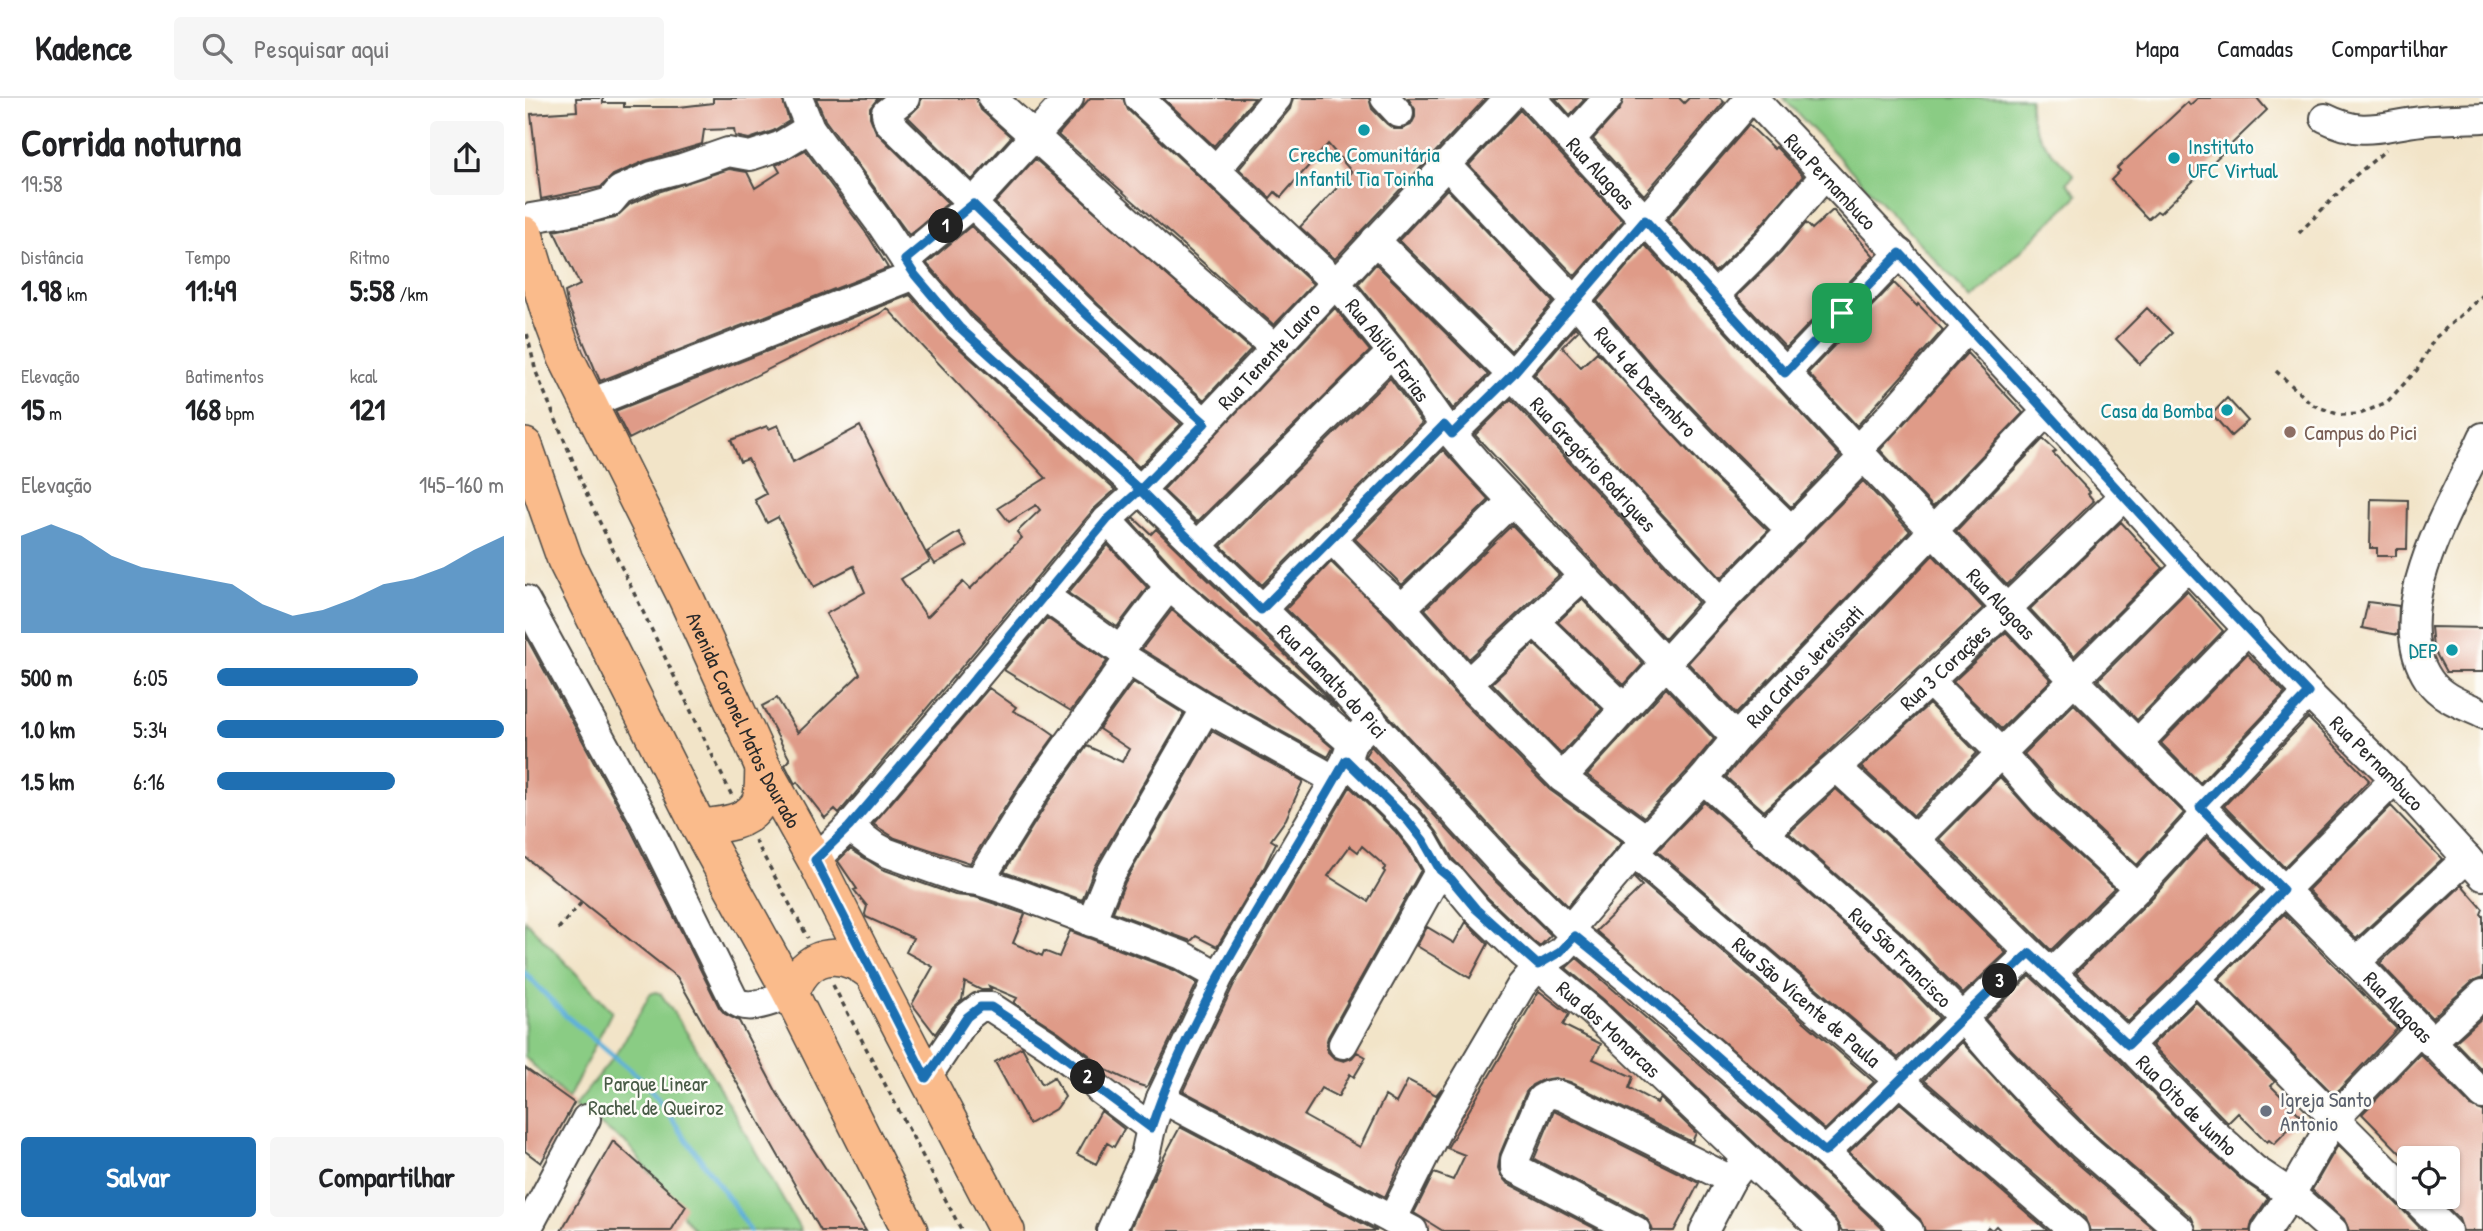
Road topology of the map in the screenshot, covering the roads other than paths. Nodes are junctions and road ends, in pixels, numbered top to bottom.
1 (798, 98) edge
2 (905, 98) edge
3 (992, 98) edge
4 (1069, 98) edge
5 (1139, 98) edge
6 (1277, 98) edge
7 (1509, 98) edge
8 (1532, 98) edge
9 (1608, 98) edge
10 (1751, 98) edge
11 (2325, 118) dead end
12 (2483, 118) edge
13 (810, 128) junction
14 (1036, 135) junction
15 (1571, 139) junction
16 (1447, 165) junction
17 (1216, 170) junction
18 (1825, 175) junction
19 (973, 204) junction
20 (525, 219) edge
21 (1645, 220) junction
22 (525, 234) edge
23 (1375, 240) junction
24 (1900, 253) junction
25 (910, 267) junction
26 (1336, 283) junction
27 (1714, 296) junction
28 (1575, 301) junction
29 (1967, 328) junction
30 (1275, 348) junction
31 (1392, 352) junction
32 (1785, 373) junction
33 (1512, 375) junction
34 (588, 404) junction
35 (2047, 411) junction
36 (1205, 423) junction
37 (1448, 430) junction
38 (2483, 437) edge
39 (525, 446) edge
40 (1860, 454) junction
41 (1140, 490) junction
42 (2124, 496) junction
43 (1512, 501) junction
44 (1107, 520) junction
45 (1792, 531) junction
46 (1933, 531) junction
47 (1331, 538) junction
48 (1197, 546) junction
49 (2188, 566) junction
50 (1583, 576) junction
51 (1169, 586) junction
52 (1043, 595) junction
53 (525, 600) edge
54 (1721, 602) junction
55 (1402, 608) junction
56 (1261, 610) junction
57 (2008, 610) junction
58 (1535, 622) junction
59 (2249, 628) junction
60 (1124, 655) junction
61 (1665, 663) junction
62 (2073, 679) junction
63 (1929, 681) junction
64 (1468, 683) junction
65 (2308, 693) junction
66 (1206, 708) junction
67 (1624, 708) junction
68 (2483, 714) edge
69 (1371, 720) junction
70 (1736, 738) junction
71 (2139, 743) junction
72 (2001, 753) junction
73 (1344, 761) junction
74 (763, 767) junction
75 (1837, 768) junction
76 (1562, 778) junction
77 (1703, 779) junction
78 (2395, 779) junction
79 (2203, 810) junction
80 (699, 827) junction
81 (849, 827) junction
82 (1765, 835) junction
83 (1915, 839) junction
84 (1640, 846) junction
85 (815, 860) junction
86 (2475, 867) edge
87 (1440, 870) junction
88 (979, 881) junction
89 (2138, 888) junction
90 (2283, 890) junction
91 (1091, 922) junction
92 (1572, 933) junction
93 (2030, 953) junction
94 (2356, 961) junction
95 (1538, 965) junction
96 (2053, 972) junction
97 (871, 973) junction
98 (1219, 976) junction
99 (2197, 979) junction
100 (791, 994) junction
101 (2483, 994) edge
102 (1962, 1017) junction
103 (2426, 1036) junction
104 (1343, 1044) dead end
105 (2128, 1045) junction
106 (926, 1078) junction
107 (1901, 1082) junction
108 (2483, 1095) edge
109 (1161, 1098) junction
110 (586, 1119) dead end
111 (2334, 1119) junction
112 (1151, 1128) junction
113 (1825, 1152) junction
114 (1748, 1158) junction
115 (1731, 1180) junction
116 (2397, 1181) edge
117 (2291, 1194) junction
118 (2425, 1209) edge
119 (1403, 1227) edge
120 (526, 1231) edge
121 (910, 1231) edge
122 (1007, 1231) edge
123 (1111, 1231) edge
124 (1636, 1231) edge
125 (1705, 1231) edge
126 (1824, 1231) edge
127 (1909, 1231) edge
128 (2074, 1231) edge
129 (2181, 1231) edge
130 (2266, 1231) edge
131 (2333, 1231) edge
132 (2447, 1231) edge

1 - 13 street, Rua Planalto do Pici
2 - 19 street
3 - 14 street
4 - 14 street
5 - 17 street, Rua Abílio Farias
6 - 17 street
7 - 16 street, Rua Tenente Lauro
8 - 15 street, Rua Alagoas
9 - 15 street
10 - 18 street, Rua Pernambuco
10 - 21 street
11 - 12 street
13 - 20 street
13 - 25 street, Rua Planalto do Pici
14 - 19 street
14 - 30 street
15 - 21 street, Rua Alagoas
16 - 23 street, Rua Tenente Lauro
16 - 28 street, Rua 4 de Dezembro
17 - 26 street, Rua Abílio Farias
18 - 24 street, Rua Pernambuco
18 - 27 street
19 - 25 street
19 - 36 street
21 - 27 street, Rua Alagoas
21 - 28 street
22 - 34 main road, Avenida Coronel Matos Dourado
23 - 26 street, Rua Tenente Lauro
23 - 33 street, Rua Gregório Rodrigues
24 - 29 street, Rua Pernambuco
24 - 32 street
25 - 34 street
25 - 41 street, Rua Planalto do Pici
26 - 30 street, Rua Tenente Lauro
26 - 31 street, Rua Abílio Farias
27 - 32 street, Rua Alagoas
28 - 33 street
28 - 45 street, Rua 4 de Dezembro
29 - 35 street, Rua Pernambuco
29 - 40 street
30 - 36 street, Rua Tenente Lauro
31 - 37 street, Rua Abílio Farias
31 - 48 street
32 - 40 street, Rua Alagoas
33 - 37 street
33 - 54 street, Rua Gregório Rodrigues
34 - 74 main road, Avenida Coronel Matos Dourado
35 - 42 street, Rua Pernambuco
35 - 46 street, Rua Carlos Jereissati
36 - 41 street, Rua Tenente Lauro
37 - 43 street, Rua Abílio Farias
37 - 47 street
38 - 68 street
39 - 80 main road
40 - 45 street
40 - 46 street, Rua Alagoas
41 - 44 street, Rua Tenente Lauro
41 - 48 street, Rua Planalto do Pici
42 - 49 street, Rua Pernambuco
42 - 57 street, Rua 3 Corações
43 - 50 street, Rua Abílio Farias
43 - 55 street
44 - 51 street, Rua dos Monarcas
44 - 52 street, Rua Tenente Lauro
45 - 54 street
46 - 57 street, Rua Alagoas
46 - 70 street, Rua Carlos Jereissati
47 - 55 street, Rua São Vicente de Paula
47 - 56 street
48 - 56 street, Rua Planalto do Pici
49 - 59 street, Rua Pernambuco
49 - 62 street
50 - 58 street
50 - 61 street, Rua Abílio Farias
51 - 60 street
51 - 73 street, Rua dos Monarcas
52 - 60 street
52 - 81 street, Rua Tenente Lauro
53 - 100 street
54 - 61 street
55 - 64 street, Rua São Vicente de Paula
56 - 69 street, Rua Planalto do Pici
57 - 62 street, Rua Alagoas
57 - 63 street, Rua 3 Corações
58 - 64 street
58 - 67 street
59 - 65 street, Rua Pernambuco
59 - 71 street
60 - 66 street
60 - 88 street
61 - 67 street
61 - 70 street, Rua Abílio Farias
62 - 71 street, Rua Alagoas
62 - 72 street
63 - 72 street
63 - 75 street, Rua 3 Corações
64 - 76 street, Rua São Vicente de Paula
65 - 78 street, Rua Pernambuco
65 - 79 street
66 - 73 street
66 - 91 street
67 - 76 street
69 - 73 street
69 - 92 street, Rua Planalto do Pici
70 - 77 street, Rua Carlos Jereissati
71 - 79 street, Rua Alagoas
72 - 83 street
72 - 89 street
73 - 87 street, Rua dos Monarcas
73 - 98 street
74 - 80 main road
74 - 85 main road, Avenida Coronel Matos Dourado
75 - 82 street, Rua 3 Corações
75 - 83 street, Rua Oito de Junho
76 - 84 street, Rua São Vicente de Paula
77 - 82 street, Rua São Francisco
77 - 84 street, Rua Carlos Jereissati
78 - 86 street, Rua Pernambuco
78 - 90 street
79 - 89 street
79 - 90 street, Rua Alagoas
80 - 100 main road
81 - 85 street, Rua Tenente Lauro
81 - 88 street
82 - 102 street, Rua São Francisco
83 - 93 street, Rua Oito de Junho
84 - 92 street, Rua Carlos Jereissati
84 - 107 street, Rua São Vicente de Paula
85 - 97 main road, Avenida Coronel Matos Dourado
86 - 94 street
87 - 95 street, Rua dos Monarcas
87 - 104 street
88 - 91 street
89 - 96 street
90 - 94 street, Rua Alagoas
90 - 99 street
91 - 98 street
92 - 95 street, Rua Carlos Jereissati
92 - 113 street, Rua Planalto do Pici
93 - 96 street, Rua Oito de Junho
93 - 102 street
94 - 103 street, Rua Alagoas
95 - 114 street, Rua dos Monarcas
95 - 119 street, Rua Carlos Jereissati
96 - 105 street, Rua Oito de Junho
97 - 100 main road
97 - 106 main road, Avenida Coronel Matos Dourado
98 - 109 street
99 - 105 street
99 - 111 street
100 - 121 main road
101 - 103 street
102 - 107 street
102 - 129 street, Rua São Francisco
103 - 108 street, Rua Alagoas
103 - 111 street
105 - 117 street, Rua Oito de Junho
106 - 112 street
106 - 122 main road, Avenida Coronel Matos Dourado
107 - 113 street
107 - 128 street, Rua São Vicente de Paula
109 - 112 street
109 - 119 street
110 - 120 street
111 - 116 street
111 - 117 street
112 - 123 street
113 - 127 street, Rua Planalto do Pici
114 - 115 street
114 - 126 street, Rua dos Monarcas
115 - 124 street
115 - 125 street
117 - 130 street
117 - 131 street, Rua Oito de Junho
118 - 132 street

